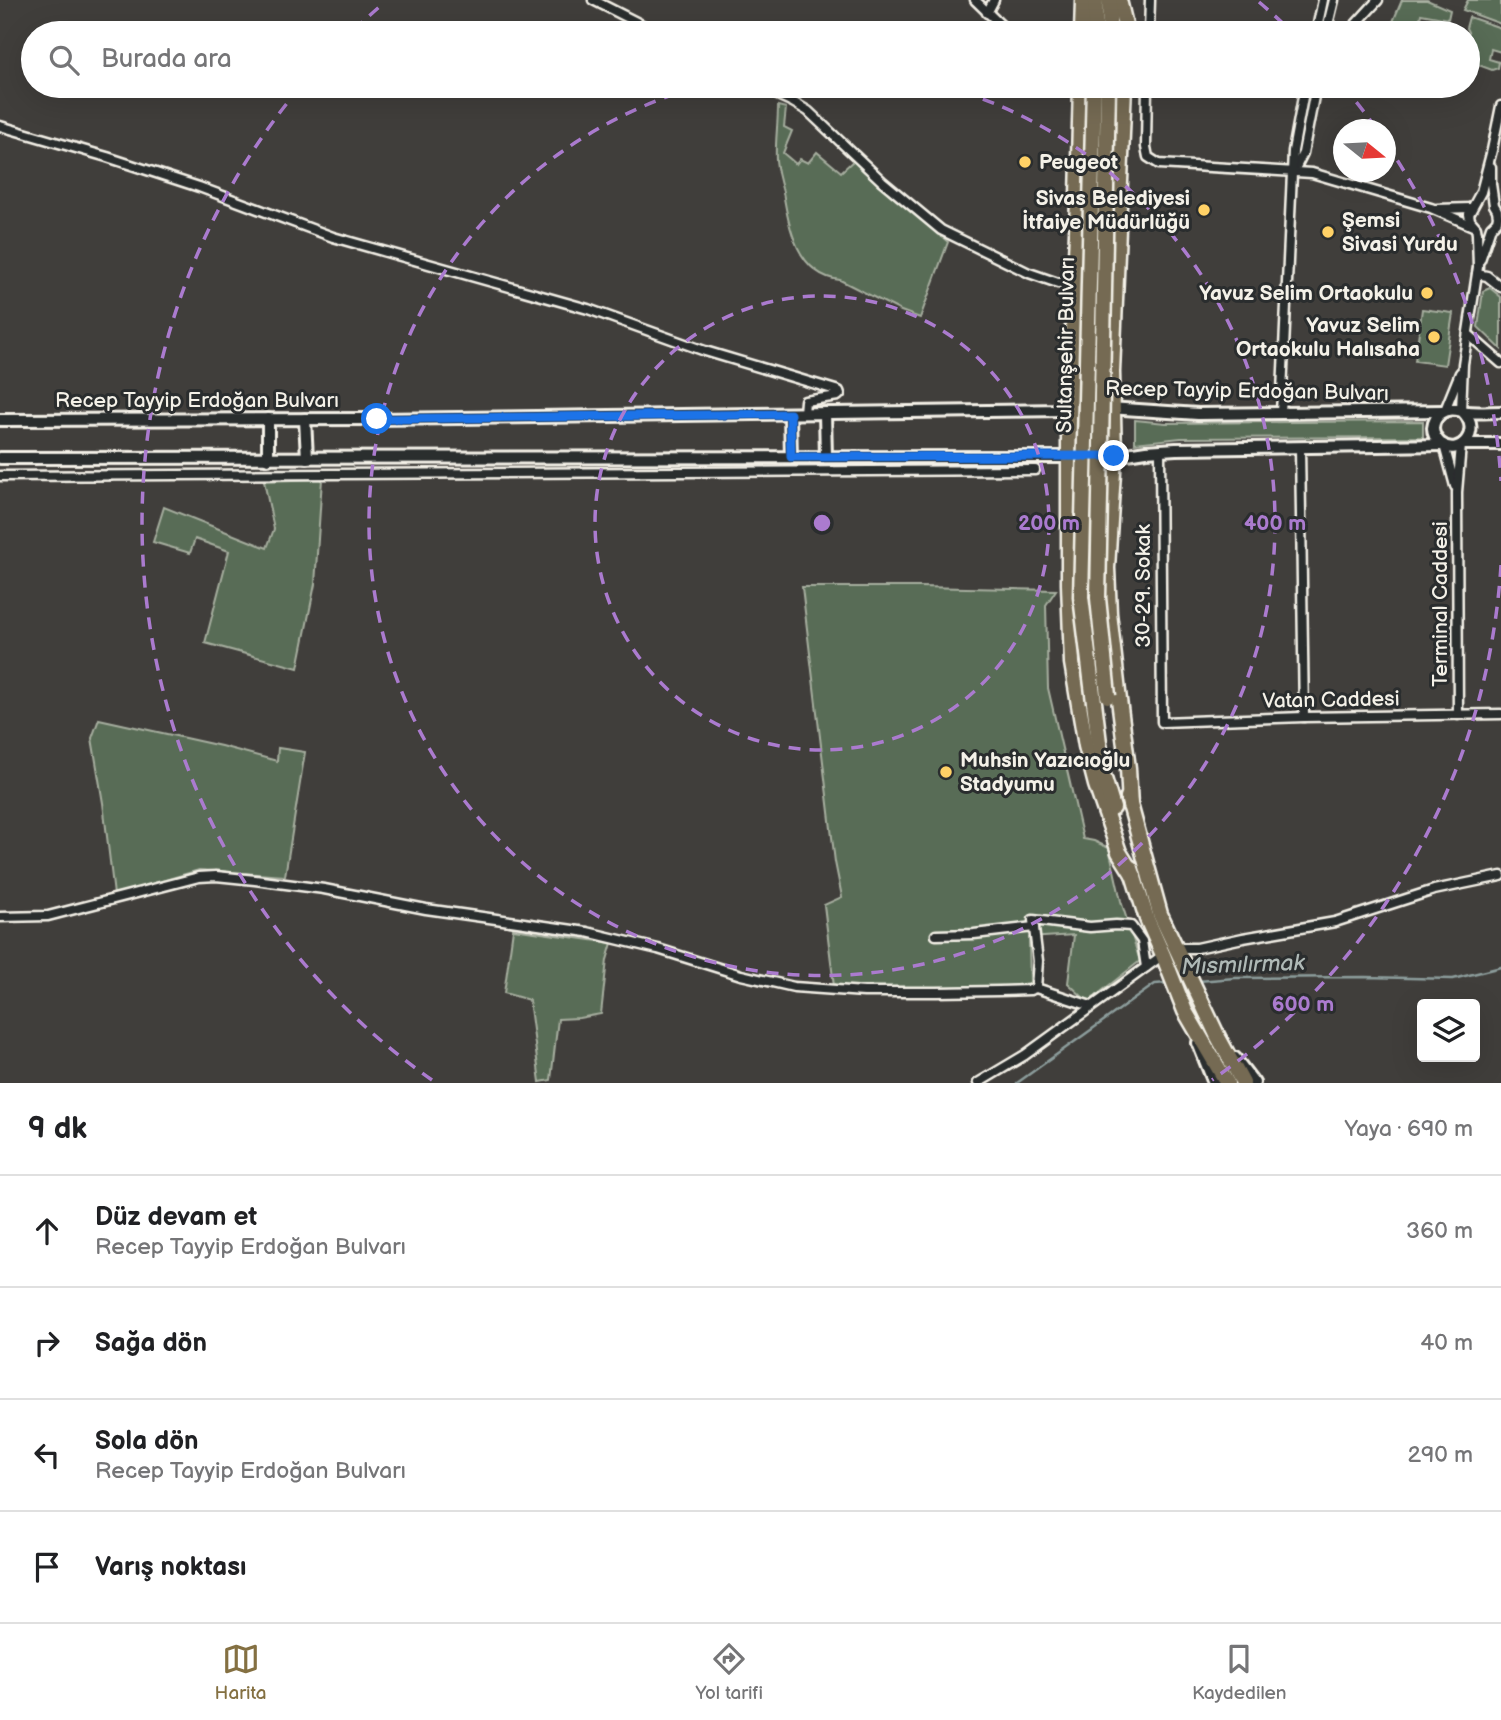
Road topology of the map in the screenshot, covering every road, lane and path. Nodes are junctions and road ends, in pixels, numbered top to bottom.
1 (593, 0) edge
2 (975, 0) edge
3 (994, 0) edge
4 (1083, 0) edge
5 (1096, 0) edge
6 (1110, 0) edge
7 (1119, 0) edge
8 (1129, 0) edge
9 (1150, 0) edge
10 (1323, 0) edge
11 (1334, 0) edge
12 (1378, 0) edge
13 (987, 13) junction
14 (634, 21) edge
15 (996, 21) edge
16 (1082, 21) edge
17 (1095, 21) edge
18 (1110, 21) edge
19 (1124, 21) edge
20 (1128, 21) edge
21 (1149, 21) edge
22 (1319, 21) edge
23 (1329, 21) edge
24 (1359, 21) edge
25 (784, 98) edge
26 (792, 98) edge
27 (1081, 98) edge
28 (1094, 98) edge
29 (1108, 98) edge
30 (1123, 98) edge
31 (1147, 98) edge
32 (1303, 98) edge
33 (1314, 98) edge
34 (791, 101) junction
35 (1501, 106) edge
36 (0, 126) edge
37 (1492, 150) junction
38 (1293, 173) junction
39 (1473, 205) junction
40 (1431, 208) junction
41 (1498, 212) edge
42 (1474, 227) junction
43 (1491, 227) junction
44 (1477, 270) junction
45 (1075, 282) junction
46 (1501, 287) edge
47 (1468, 334) junction
48 (1501, 363) edge
49 (1463, 364) junction
50 (1114, 408) junction
51 (1070, 409) junction
52 (1444, 411) junction
53 (1462, 412) junction
54 (1501, 412) edge
55 (804, 413) junction
56 (825, 413) junction
57 (790, 414) junction
58 (1282, 414) junction
59 (0, 419) edge
60 (268, 419) junction
61 (305, 419) junction
62 (1462, 444) junction
63 (1501, 444) edge
64 (1443, 445) junction
65 (1300, 447) junction
66 (1160, 450) junction
67 (1114, 456) junction
68 (791, 457) junction
69 (807, 457) junction
70 (825, 457) junction
71 (1069, 457) junction
72 (0, 458) edge
73 (287, 458) junction
74 (307, 458) junction
75 (268, 459) junction
76 (1035, 470) dead end
77 (805, 471) junction
78 (287, 475) junction
79 (0, 476) edge
80 (1457, 492) junction
81 (1501, 714) edge
82 (1458, 715) junction
83 (1304, 717) junction
84 (1162, 722) joint
85 (1130, 806) junction
86 (1134, 876) junction
87 (1501, 876) edge
88 (0, 917) edge
89 (1034, 927) junction
90 (936, 935) dead end
91 (1172, 958) junction
92 (1146, 967) junction
93 (1036, 988) junction
94 (1091, 1006) junction
95 (1185, 1011) junction
96 (1218, 1037) junction
97 (978, 1083) edge
98 (1214, 1083) edge
99 (1227, 1083) edge
100 (1243, 1083) edge
101 (1254, 1083) edge

1 - 14 street
2 - 13 street
3 - 13 street
4 - 16 highway
5 - 17 highway
6 - 18 highway
7 - 19 highway
8 - 20 highway
9 - 21 street
10 - 22 street
11 - 23 street
12 - 24 street
13 - 15 street
25 - 34 street
26 - 34 street
27 - 45 highway
28 - 86 highway, Sultanşehir Bulvarı, bridge
29 - 85 highway, Sultanşehir Bulvarı, bridge
30 - 50 highway
31 - 38 street
32 - 38 street
33 - 38 street
34 - 45 street
35 - 37 street
36 - 55 street
37 - 39 street
37 - 41 street
38 - 40 street
38 - 58 street
39 - 40 street
39 - 41 street
39 - 42 street
40 - 42 street
41 - 43 street
42 - 43 street
42 - 44 street
43 - 44 street
44 - 46 street
44 - 47 street
45 - 51 highway
47 - 48 street
47 - 49 street
49 - 52 street
49 - 53 street
50 - 51 street, Recep Tayyip Erdoğan Bulvarı
50 - 58 street, Recep Tayyip Erdoğan Bulvarı
50 - 67 highway
51 - 56 street, Recep Tayyip Erdoğan Bulvarı
51 - 71 highway
52 - 53 street
52 - 58 street, Recep Tayyip Erdoğan Bulvarı
52 - 64 street
53 - 54 street
53 - 62 street
55 - 56 street, Recep Tayyip Erdoğan Bulvarı
55 - 57 street, Recep Tayyip Erdoğan Bulvarı
56 - 70 street
57 - 61 street, Recep Tayyip Erdoğan Bulvarı
57 - 68 street
59 - 60 street, Recep Tayyip Erdoğan Bulvarı
60 - 61 street, Recep Tayyip Erdoğan Bulvarı
60 - 75 street
61 - 74 street
62 - 63 street
62 - 64 street
62 - 80 street, Terminal Caddesi
64 - 65 street
64 - 80 street, Terminal Caddesi
65 - 66 street
65 - 83 street
66 - 67 street
66 - 84 street, 30-29. Sokak
67 - 71 street
67 - 85 highway
68 - 69 street
68 - 74 street
69 - 70 street
69 - 77 street
70 - 71 street
71 - 86 highway
72 - 75 street
73 - 74 street
73 - 75 street
73 - 78 street
76 - 77 street
77 - 78 street
78 - 79 street
80 - 82 street, Terminal Caddesi
81 - 82 street, Vatan Caddesi
82 - 83 street, Vatan Caddesi
83 - 84 street, Vatan Caddesi
85 - 91 highway, Sultanşehir Bulvarı
86 - 91 highway, Sultanşehir Bulvarı
87 - 91 street
88 - 93 street
89 - 90 street
89 - 92 street
89 - 93 street
91 - 92 street
91 - 95 highway, Sultanşehir Bulvarı
91 - 96 highway, Sultanşehir Bulvarı
92 - 94 street
93 - 94 street
94 - 97 street
95 - 98 street
95 - 99 highway, Sultanşehir Bulvarı
96 - 100 highway, Sultanşehir Bulvarı
96 - 101 street

